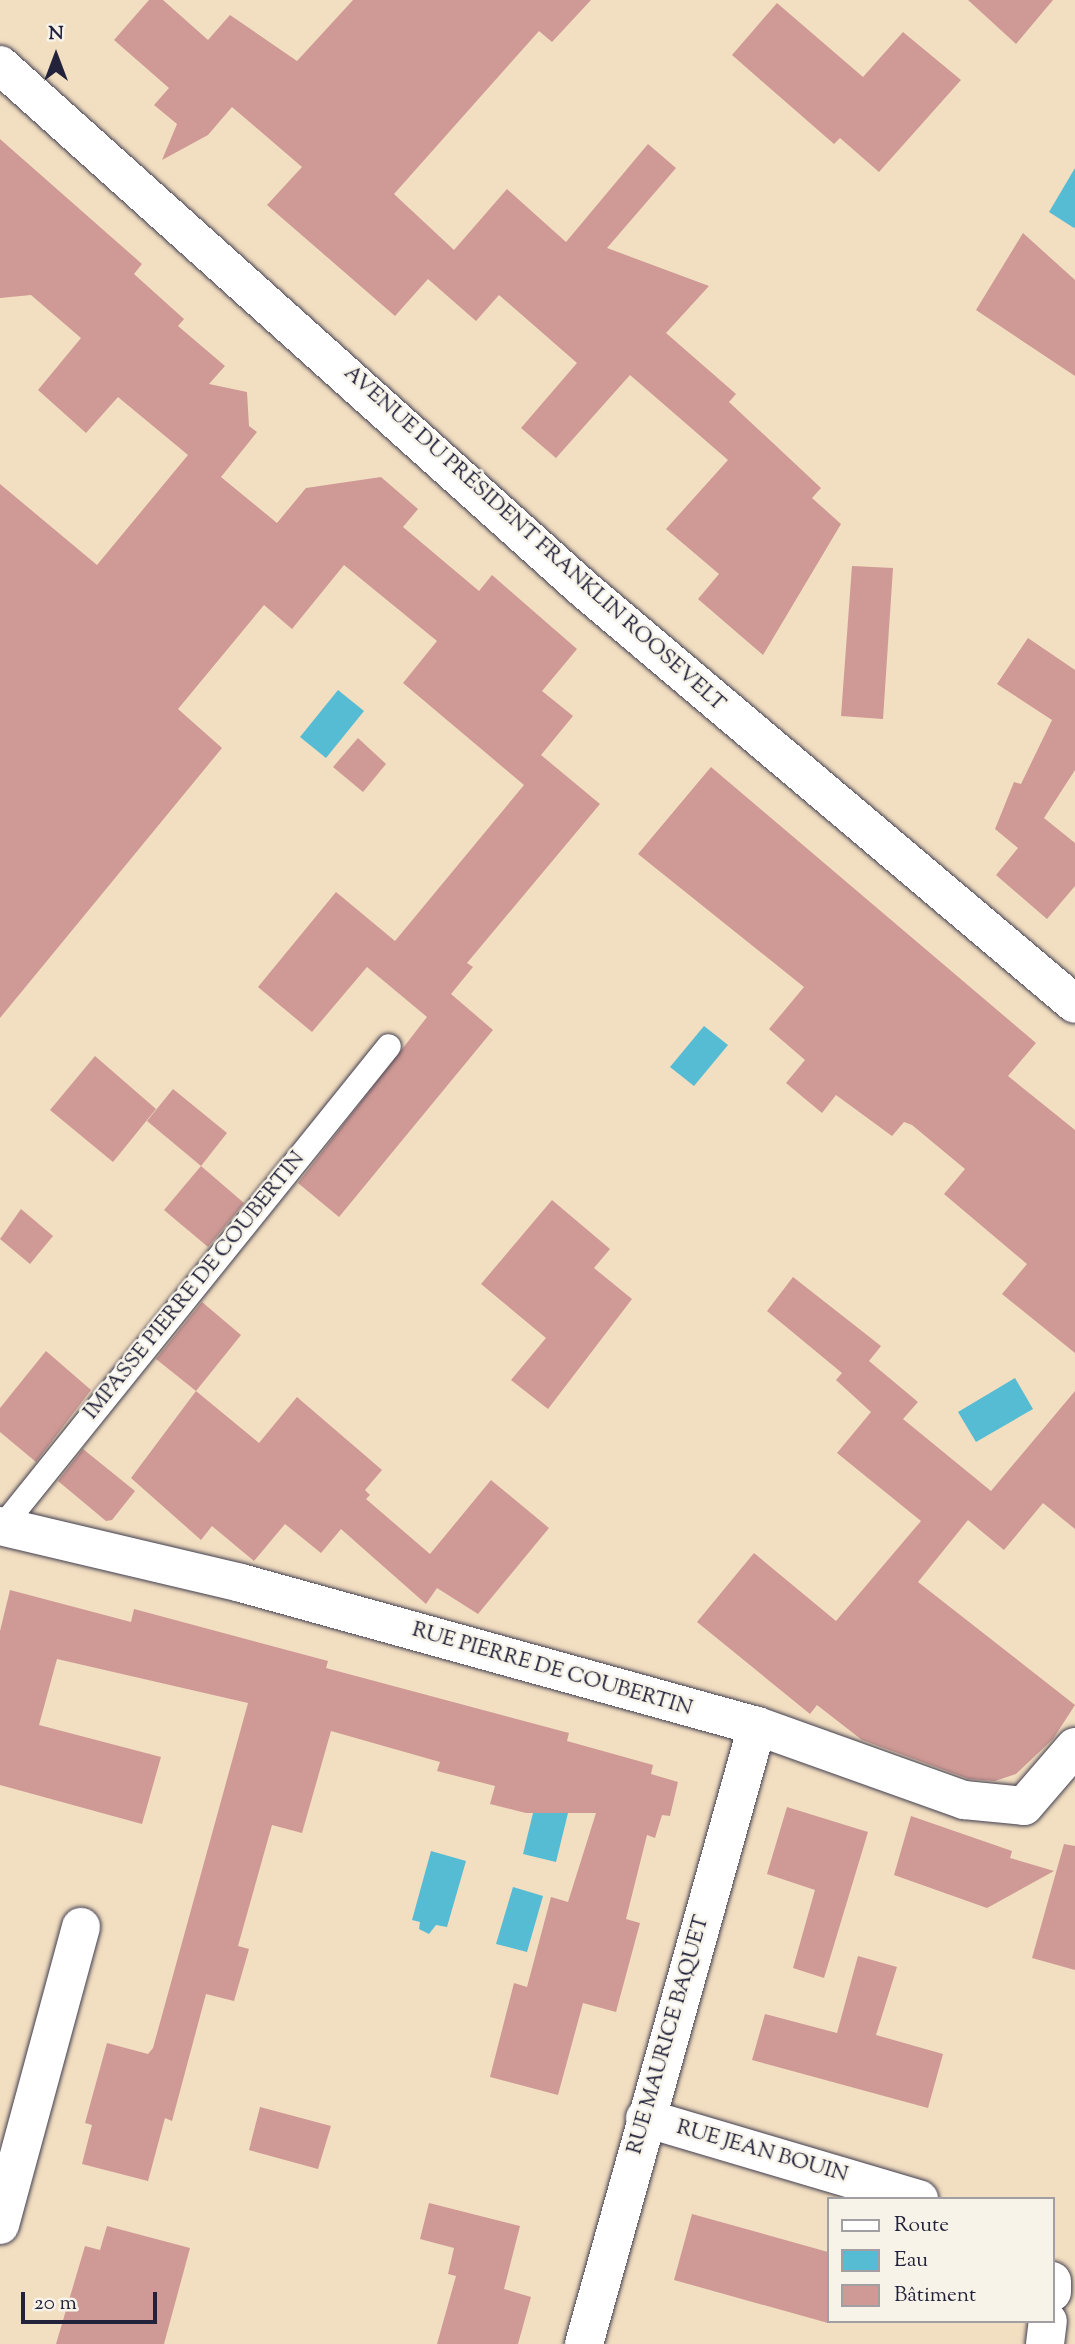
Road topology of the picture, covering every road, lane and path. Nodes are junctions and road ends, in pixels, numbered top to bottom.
1 (0, 65) edge
2 (1075, 1004) edge
3 (389, 1046) dead end
4 (1, 1526) edge
5 (757, 1726) junction
6 (1075, 1746) edge
7 (81, 1927) dead end
8 (645, 2118) junction
9 (912, 2197) edge
10 (0, 2225) edge
11 (1048, 2323) edge
12 (584, 2344) edge
13 (1045, 2344) edge

1 - 2 street, AVENUE DU PRÉSIDENT FRANKLIN ROOSEVELT
3 - 4 lane, IMPASSE PIERRE DE COUBERTIN
4 - 5 street, RUE PIERRE DE COUBERTIN
5 - 6 street, RUE PIERRE DE COUBERTIN
5 - 8 street, RUE MAURICE BAQUET
7 - 10 street
8 - 9 street, RUE JEAN BOUIN
8 - 12 street, RUE MAURICE BAQUET
11 - 13 street

